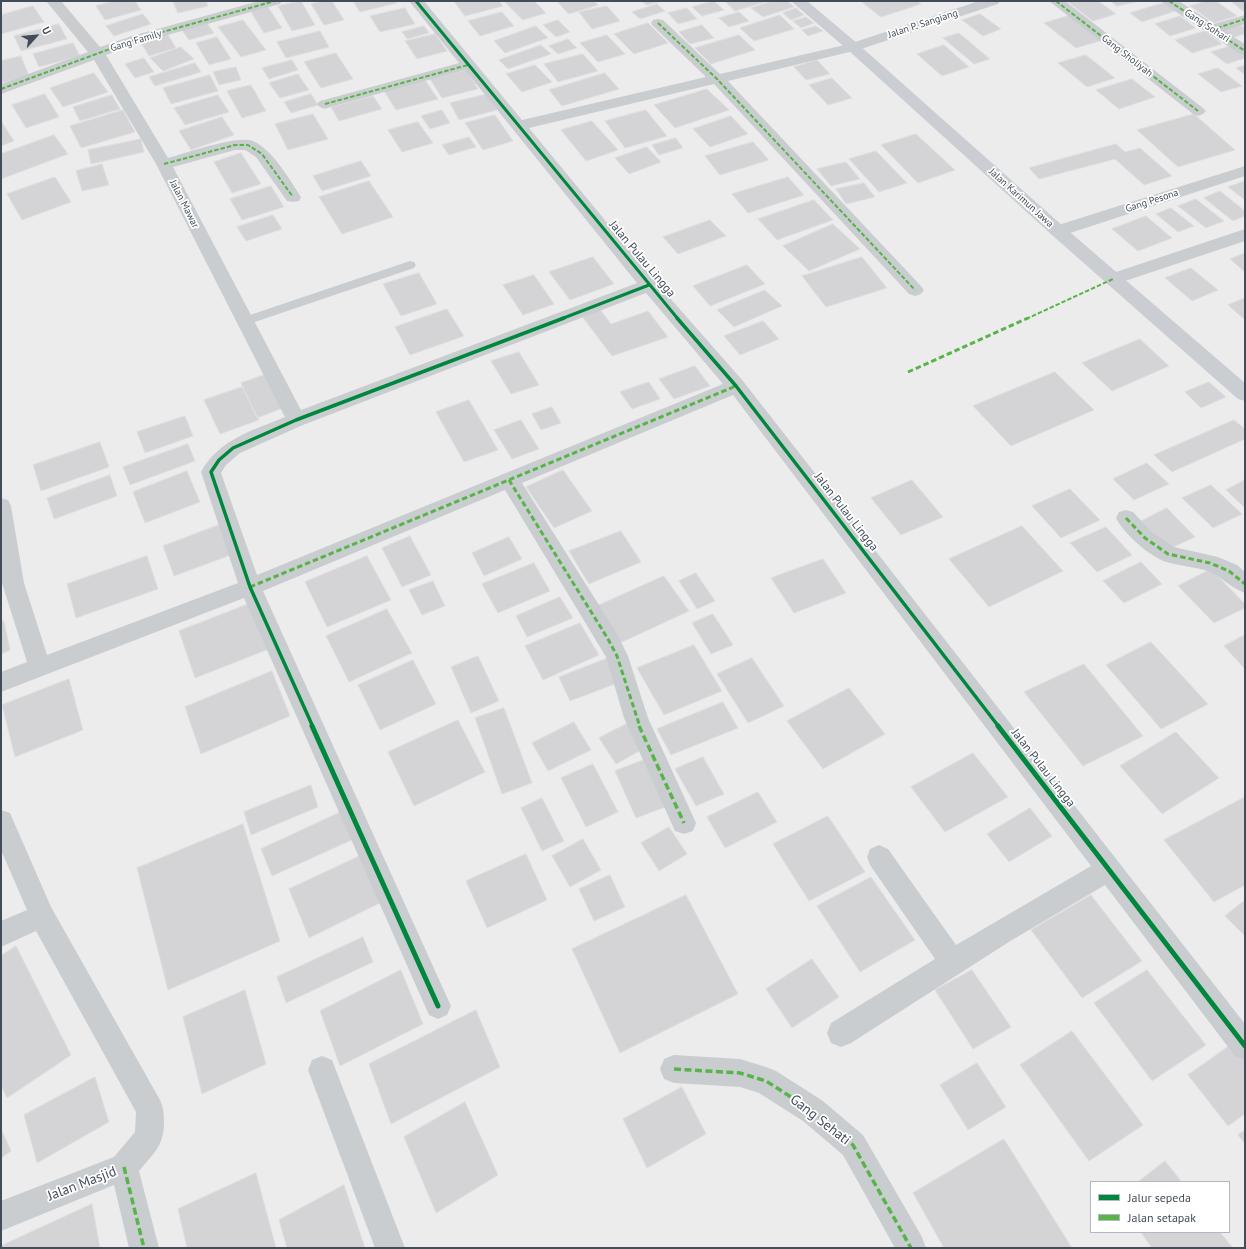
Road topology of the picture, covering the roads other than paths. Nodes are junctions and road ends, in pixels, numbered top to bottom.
1 (53, 1) edge
2 (275, 1) edge
3 (416, 1) edge
4 (798, 1) edge
5 (992, 1) edge
6 (1056, 1) edge
7 (1169, 1) edge
8 (1245, 19) edge
9 (658, 23) dead end
10 (1211, 30) junction
11 (853, 47) junction
12 (1245, 51) edge
13 (98, 53) junction
14 (468, 65) junction
15 (717, 79) junction
16 (1, 89) edge
17 (326, 104) dead end
18 (1198, 111) dead end
19 (519, 126) junction
20 (164, 164) junction
21 (1245, 171) edge
22 (293, 197) dead end
23 (1058, 231) junction
24 (1245, 235) edge
25 (410, 265) dead end
26 (1113, 279) junction
27 (649, 285) junction
28 (914, 290) dead end
29 (245, 321) junction
30 (736, 386) junction
31 (1245, 394) edge
32 (296, 420) junction
33 (509, 480) junction
34 (1, 506) edge
35 (1126, 518) dead end
36 (1245, 584) edge
37 (250, 587) junction
38 (40, 668) junction
39 (1, 682) edge
40 (1, 820) edge
41 (684, 823) dead end
42 (879, 857) dead end
43 (1108, 869) junction
44 (42, 916) junction
45 (1, 934) edge
46 (953, 963) junction
47 (438, 1006) dead end
48 (841, 1033) dead end
49 (1245, 1046) edge
50 (674, 1069) dead end
51 (322, 1070) dead end
52 (124, 1168) junction
53 (1, 1216) edge
54 (144, 1248) edge
55 (390, 1248) edge
56 (910, 1248) edge

1 - 13 street, Jalan Mawar
2 - 13 street, Gang Family
3 - 14 street, Jalan Pulau Lingga
4 - 11 street, Jalan Karimun Jawa
5 - 11 street, Jalan P. Sangiang
6 - 18 street, Gang Sholiyah
7 - 10 street, Gang Sohari
8 - 10 street
9 - 15 street
10 - 12 street, Gang Sohari
11 - 15 street, Jalan P. Sangiang
11 - 23 street, Jalan Karimun Jawa
13 - 16 street, Gang Family
13 - 20 street, Jalan Mawar
14 - 17 street
14 - 19 street, Jalan Pulau Lingga
15 - 19 street, Jalan P. Sangiang
15 - 28 street
19 - 27 street, Jalan Pulau Lingga
20 - 22 street
20 - 29 street, Jalan Mawar
21 - 23 street, Gang Pesona
23 - 26 street, Jalan Karimun Jawa
24 - 26 street
25 - 29 lane
26 - 31 street, Jalan Karimun Jawa
27 - 30 street, Jalan Pulau Lingga
27 - 32 street
29 - 32 street, Jalan Mawar
30 - 33 street
30 - 43 street, Jalan Pulau Lingga
32 - 37 street
33 - 37 street
33 - 41 street
34 - 38 street
35 - 36 street
37 - 38 street
37 - 47 street
38 - 39 street
40 - 44 street
42 - 46 street
43 - 46 street
43 - 49 street, Jalan Pulau Lingga
44 - 45 street
44 - 52 street, Jalan Masjid
46 - 48 street
50 - 56 street, Gang Sehati
51 - 55 street
52 - 53 street, Jalan Masjid
52 - 54 street

